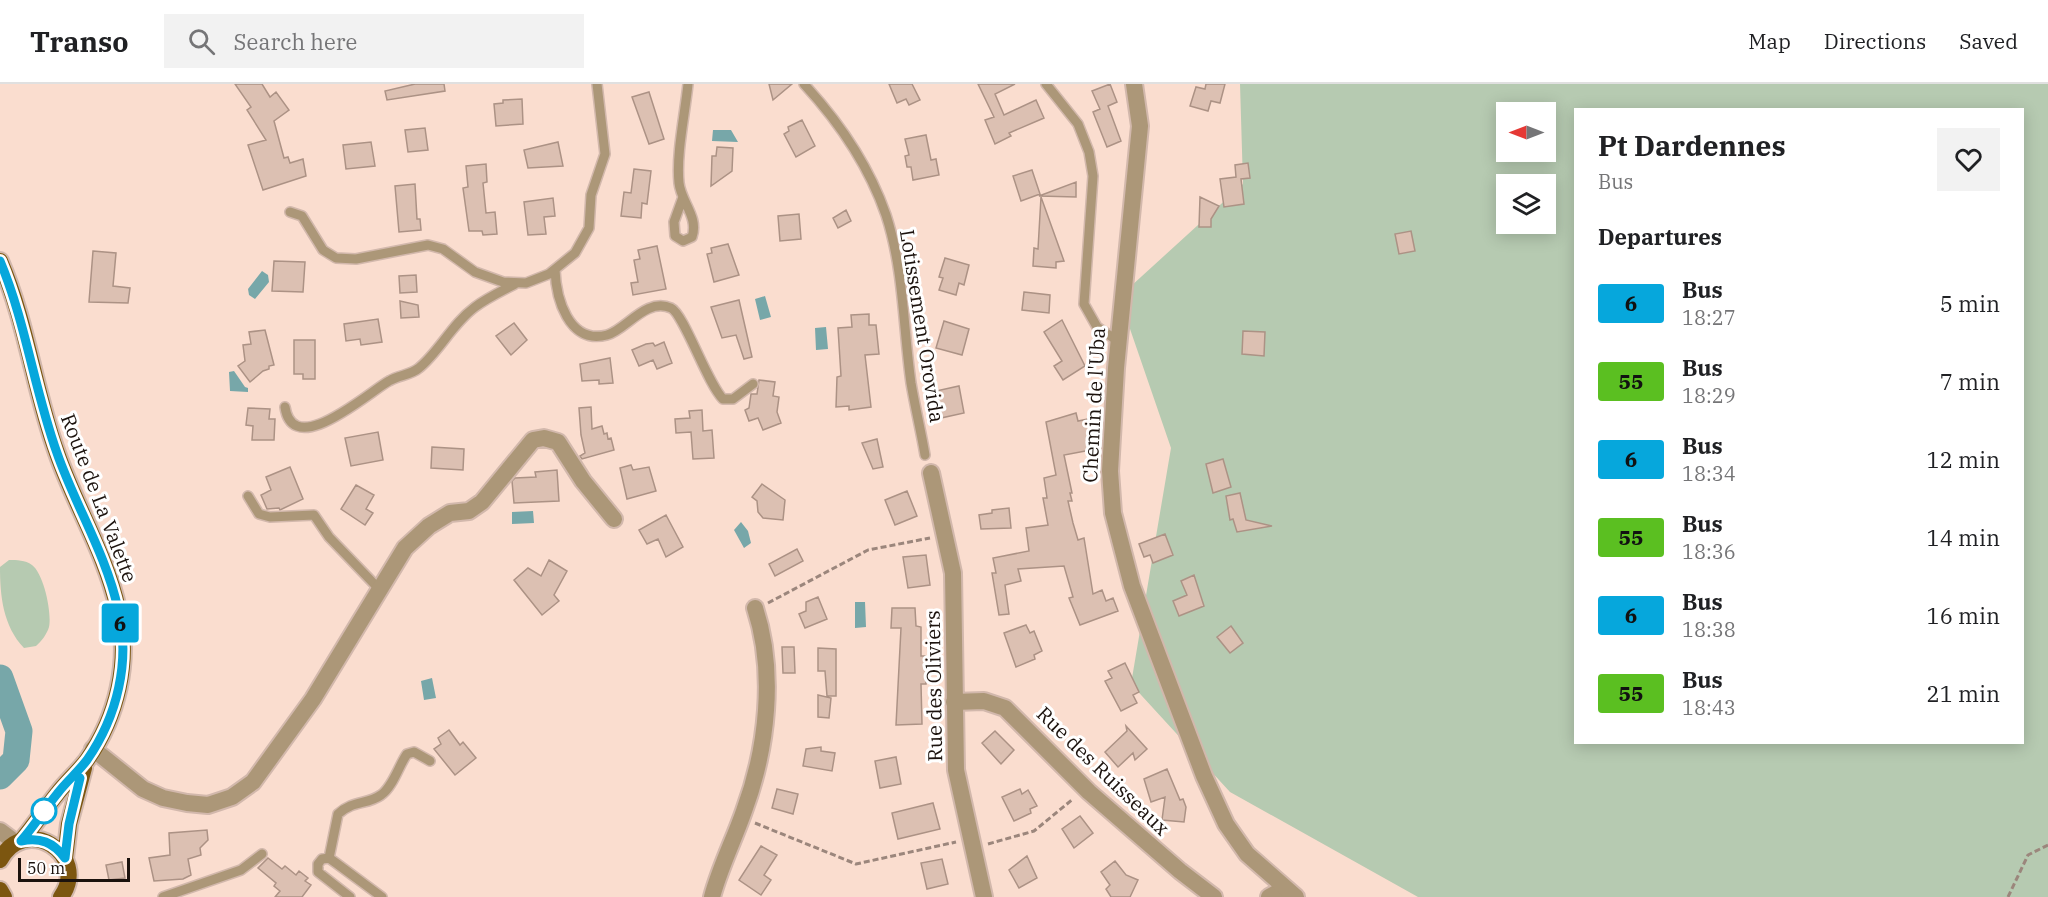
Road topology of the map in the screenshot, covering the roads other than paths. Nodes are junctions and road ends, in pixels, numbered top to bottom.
1 (597, 84) edge
2 (688, 84) edge
3 (804, 84) edge
4 (1046, 84) edge
5 (1134, 84) edge
6 (683, 197) dead end
7 (290, 212) dead end
8 (0, 261) edge
9 (555, 270) junction
10 (515, 284) junction
11 (1118, 341) junction
12 (753, 384) dead end
13 (285, 407) dead end
14 (925, 455) dead end
15 (931, 473) dead end
16 (249, 496) dead end
17 (614, 519) dead end
18 (379, 589) junction
19 (756, 609) road end
20 (954, 702) junction
21 (90, 755) junction
22 (430, 761) dead end
23 (0, 831) edge
24 (19, 842) junction
25 (262, 854) dead end
26 (65, 858) junction
27 (329, 858) junction
28 (0, 860) edge
29 (0, 890) edge
30 (1291, 893) edge
31 (62, 896) edge
32 (4, 897) edge
33 (163, 897) edge
34 (350, 897) edge
35 (382, 897) edge
36 (712, 897) edge
37 (984, 897) edge
38 (1214, 897) edge
39 (1269, 897) edge

1 - 9 lane
2 - 6 lane
3 - 14 lane, Lotissement Orovida
4 - 11 lane
5 - 11 street, Chemin de l'Uba
7 - 10 lane
8 - 21 main road, Route de La Valette
9 - 10 lane
9 - 12 lane
10 - 13 lane
11 - 30 street, Chemin de l'Uba
15 - 20 street, Rue des Oliviers
16 - 18 lane
17 - 18 street
18 - 21 street
19 - 36 street
20 - 37 street, Rue des Oliviers
20 - 38 street, Rue des Ruisseaux
21 - 24 main road, Route de La Valette
21 - 26 main road, Route de La Valette
22 - 27 lane
23 - 24 street
24 - 26 main road
24 - 28 main road, Route de La Valette
25 - 33 lane
26 - 31 main road, Route de La Valette
27 - 34 lane
27 - 35 lane
29 - 32 main road
30 - 39 street

